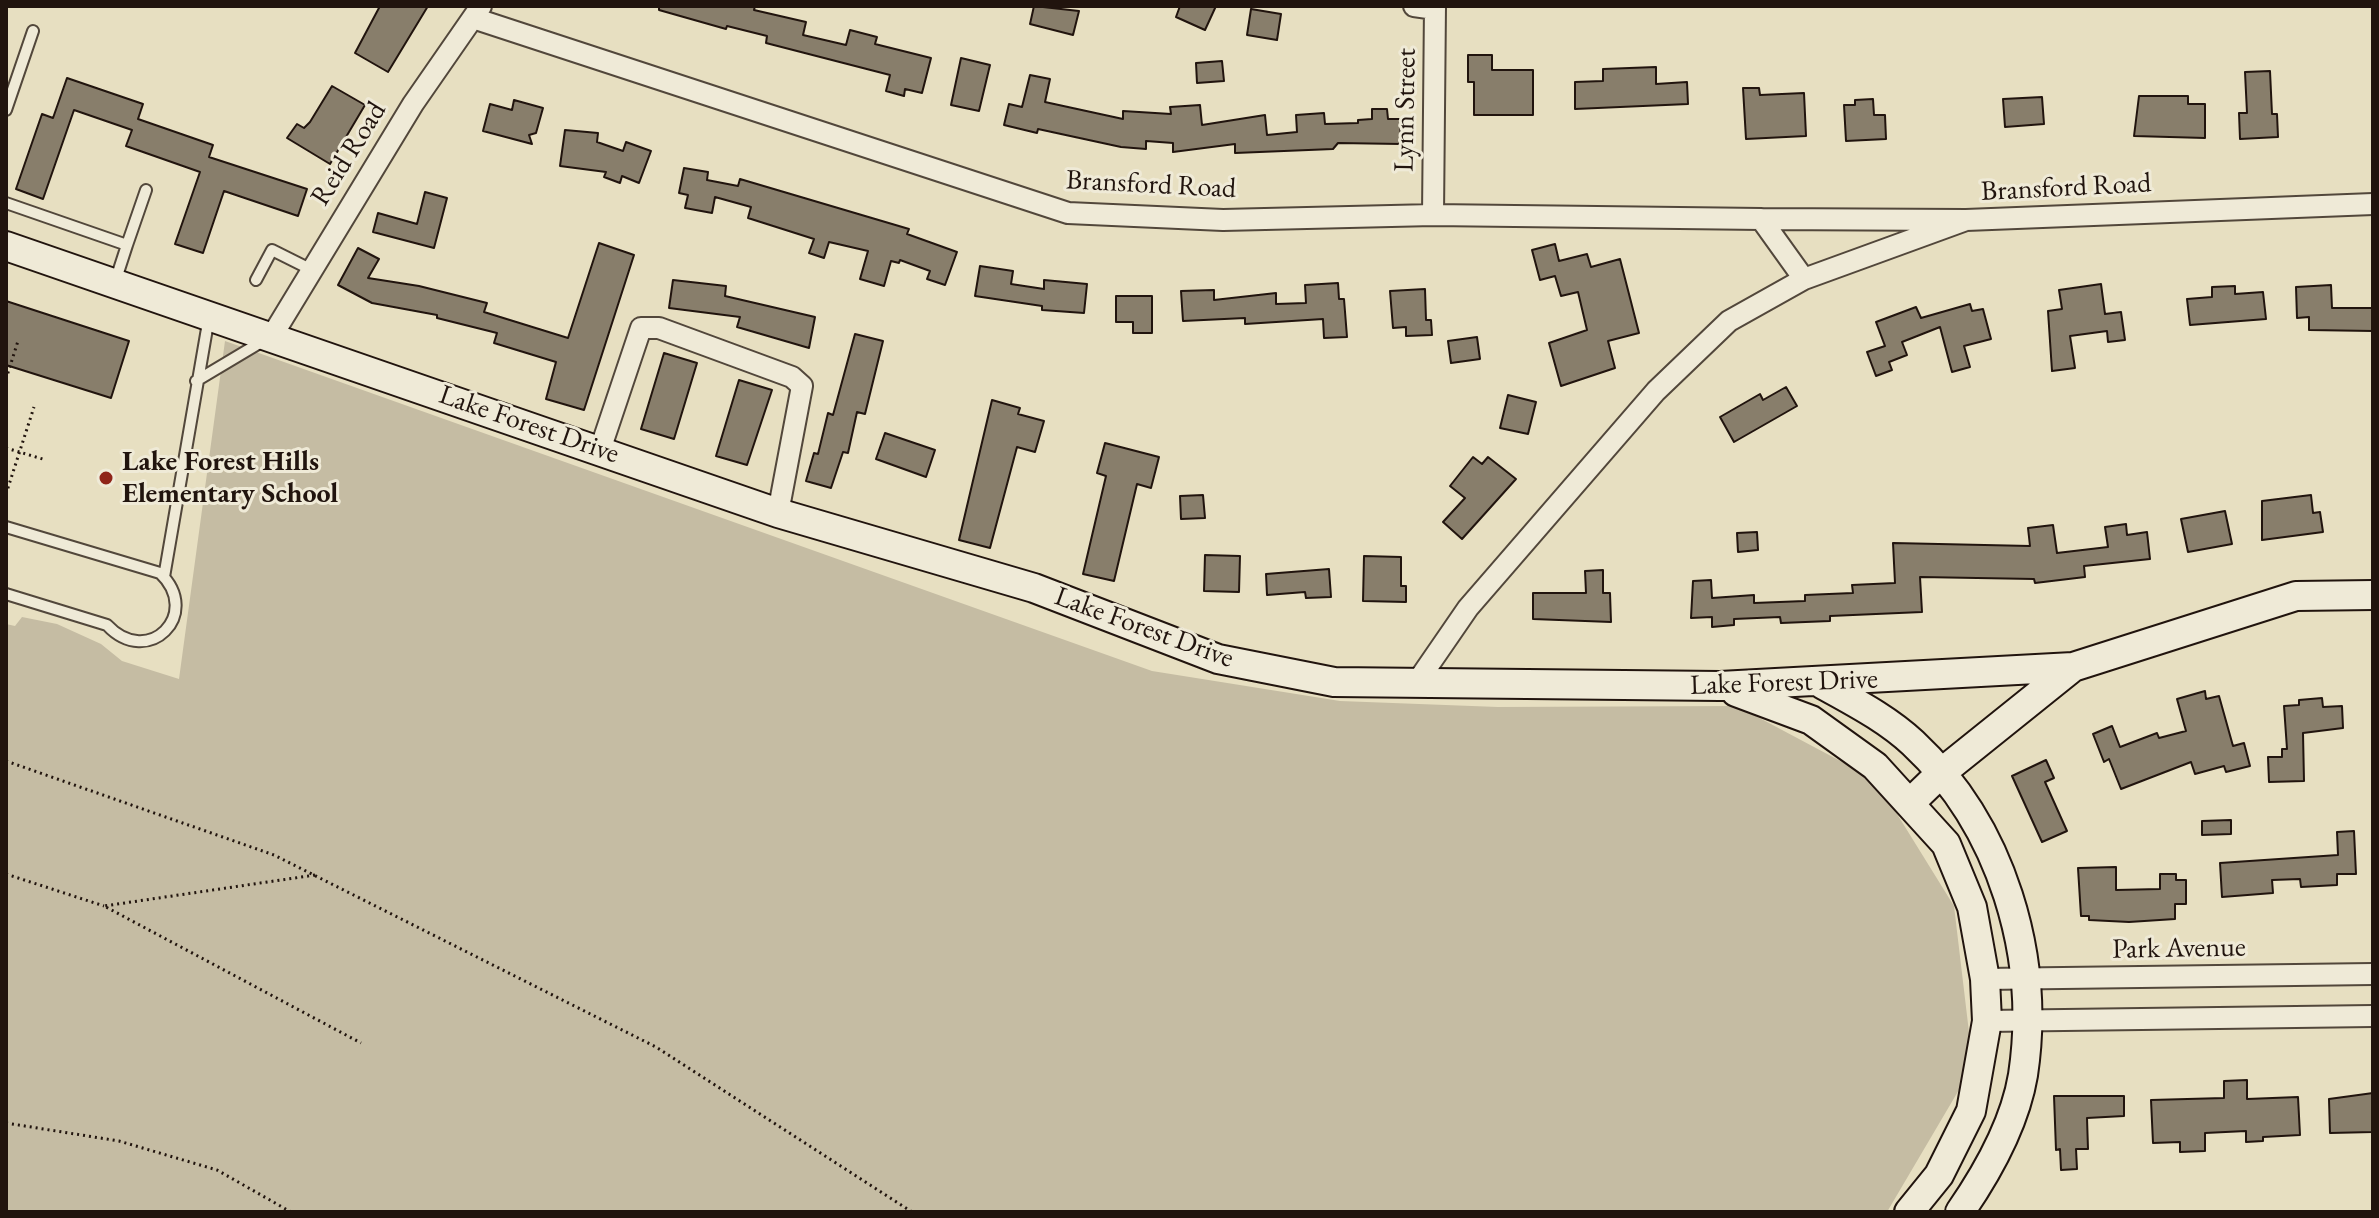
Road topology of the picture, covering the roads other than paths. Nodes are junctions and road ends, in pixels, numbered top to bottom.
1 (1414, 6) edge
2 (1435, 7) edge
3 (477, 12) edge
4 (33, 31) dead end
5 (6, 110) edge
6 (146, 190) dead end
7 (6, 203) edge
8 (2373, 204) edge
9 (1433, 215) junction
10 (1761, 219) junction
11 (1966, 220) junction
12 (127, 245) junction
13 (6, 246) edge
14 (310, 269) junction
15 (1804, 279) junction
16 (256, 280) dead end
17 (114, 284) junction
18 (209, 315) junction
19 (272, 336) junction
20 (196, 381) junction
21 (600, 450) junction
22 (778, 513) junction
23 (6, 527) edge
24 (164, 577) junction
25 (6, 594) edge
26 (2373, 595) edge
27 (2073, 667) junction
28 (1822, 684) junction
29 (1415, 685) junction
30 (1720, 686) junction
31 (1941, 773) junction
32 (1911, 802) junction
33 (2373, 974) edge
34 (1985, 979) junction
35 (2026, 979) junction
36 (2373, 1016) edge
37 (2027, 1020) junction
38 (1987, 1021) junction
39 (1909, 1212) edge
40 (1960, 1212) edge

1 - 2 street
2 - 9 street, Lynn Street
3 - 9 street, Bransford Road
3 - 14 street, Reid Road
4 - 5 lane
6 - 12 lane
7 - 12 lane
8 - 11 street, Bransford Road
9 - 10 street, Bransford Road
10 - 11 street, Bransford Road
10 - 15 street
11 - 15 street
12 - 17 lane
13 - 17 street, Lake Forest Drive
14 - 16 lane
14 - 19 street, Reid Road
15 - 29 street
17 - 18 street, Lake Forest Drive
18 - 19 street, Lake Forest Drive
18 - 20 lane
19 - 20 lane
19 - 21 street, Lake Forest Drive
20 - 24 lane
21 - 22 street, Lake Forest Drive
21 - 22 street
22 - 29 street, Lake Forest Drive
23 - 24 lane
24 - 25 lane
26 - 27 street, Lake Forest Drive
27 - 28 street, Lake Forest Drive
27 - 31 street
28 - 30 street, Lake Forest Drive
28 - 31 street
29 - 30 street, Lake Forest Drive
30 - 32 street
31 - 32 street
31 - 35 street
32 - 34 street
33 - 35 street, Park Avenue
34 - 35 street, Park Avenue
34 - 38 street
35 - 37 street
36 - 37 street
37 - 38 street
37 - 40 street
38 - 39 street

